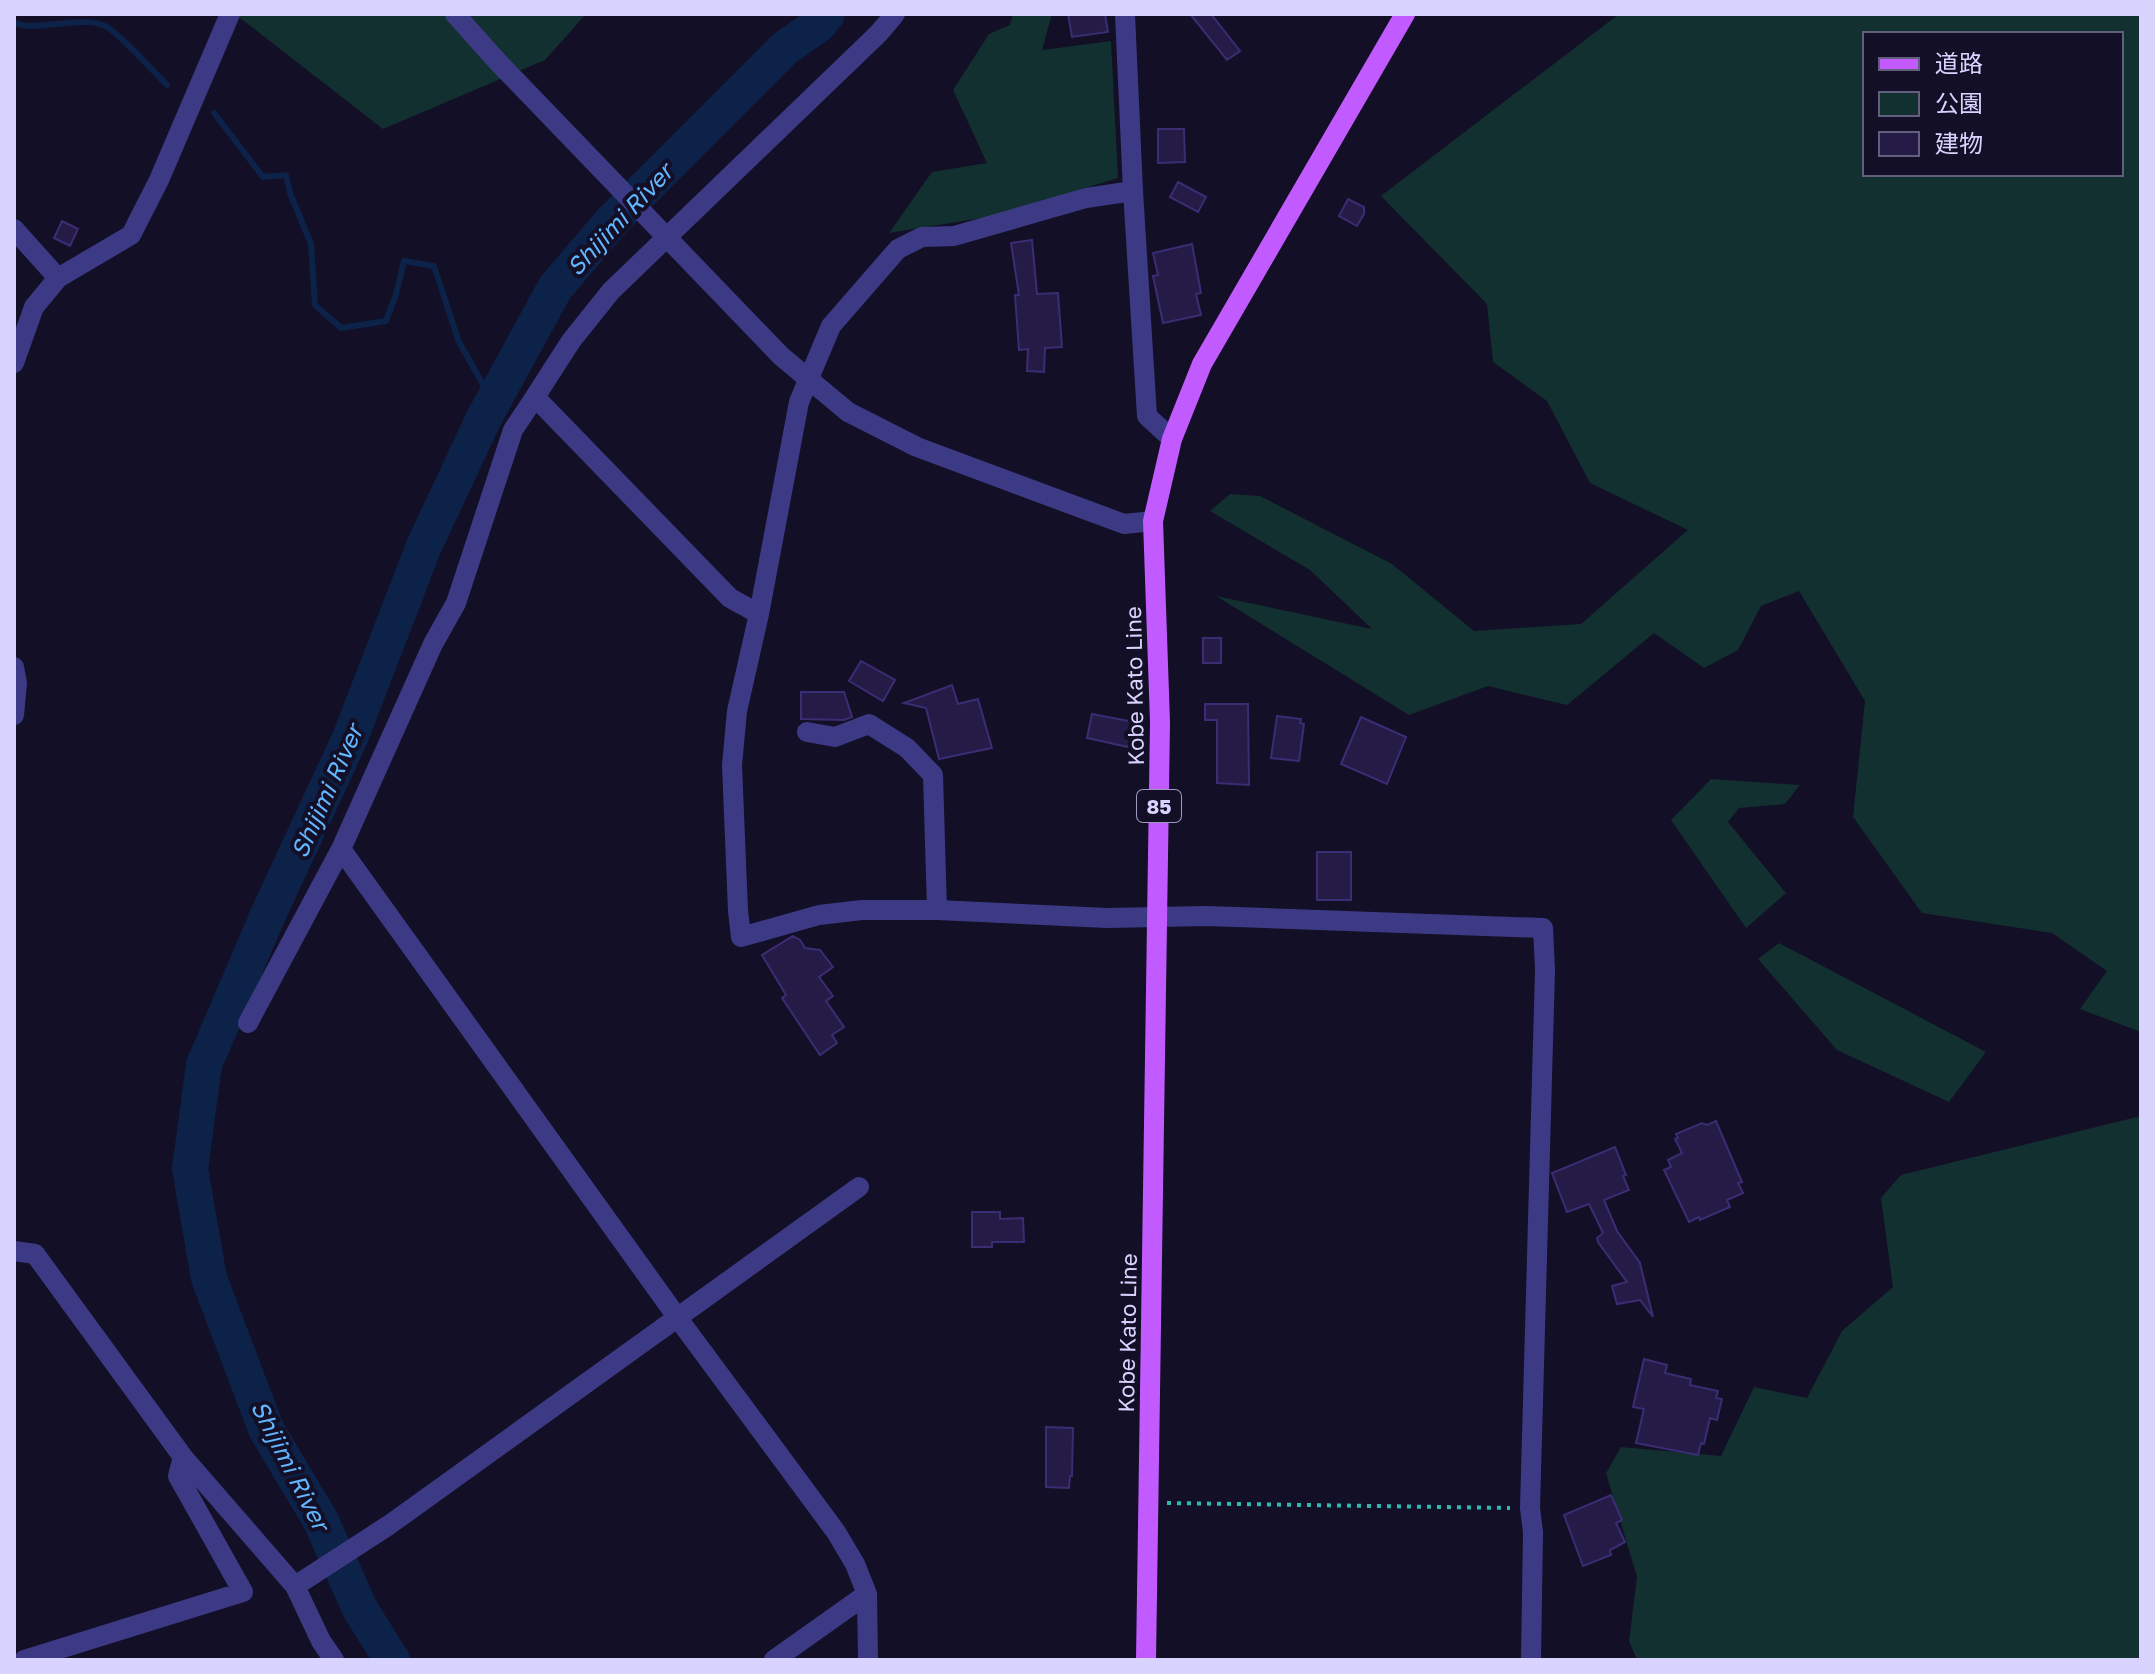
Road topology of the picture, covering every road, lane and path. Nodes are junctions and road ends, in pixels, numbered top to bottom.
1 (230, 14) edge
2 (455, 14) edge
3 (895, 14) edge
4 (1125, 14) edge
5 (1405, 14) edge
6 (1133, 191) junction
7 (14, 229) edge
8 (58, 278) junction
9 (14, 363) edge
10 (535, 397) junction
11 (1172, 439) junction
12 (1153, 521) junction
13 (759, 614) junction
14 (14, 667) edge
15 (14, 715) edge
16 (807, 732) dead end
17 (341, 849) junction
18 (937, 910) junction
19 (1158, 919) junction
20 (248, 1023) dead end
21 (859, 1187) dead end
22 (14, 1251) edge
23 (677, 1317) junction
24 (183, 1457) junction
25 (1149, 1502) junction
26 (1530, 1508) junction
27 (295, 1586) junction
28 (867, 1594) junction
29 (24, 1660) edge
30 (334, 1660) edge
31 (774, 1660) edge
32 (868, 1660) edge
33 (1146, 1660) edge
34 (1531, 1660) edge

1 - 8 street
2 - 12 street, bridge
3 - 10 street
4 - 6 street
5 - 11 main road, Kobe Kato Line / 85
6 - 11 street
6 - 13 street
7 - 8 street
8 - 9 street
10 - 13 street
10 - 17 street
11 - 12 main road, Kobe Kato Line / 85
12 - 19 main road, Kobe Kato Line / 85
13 - 18 street
14 - 15 street
16 - 18 street
17 - 20 street
17 - 23 street
18 - 19 street
19 - 25 main road, Kobe Kato Line / 85
19 - 26 street
21 - 23 street
22 - 24 street
23 - 27 street
23 - 28 street
24 - 27 street
24 - 29 street
25 - 26 path
25 - 33 main road, Kobe Kato Line / 85
26 - 34 street
27 - 30 street
28 - 31 street
28 - 32 street

